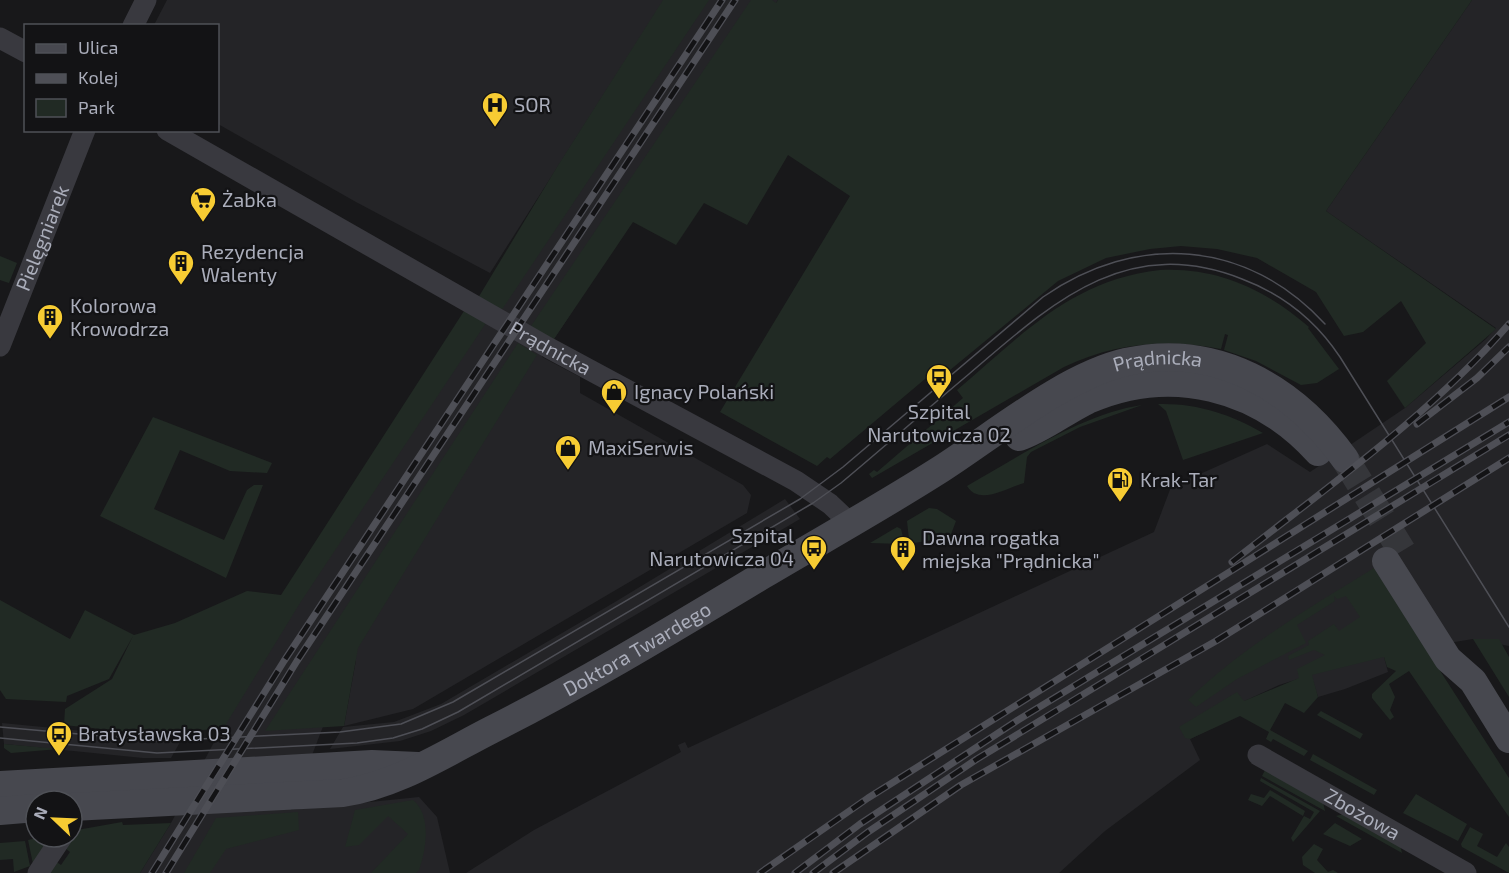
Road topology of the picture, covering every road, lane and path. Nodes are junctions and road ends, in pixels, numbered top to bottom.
1 (146, 0) edge
2 (134, 24) edge
3 (0, 38) edge
4 (24, 51) edge
5 (84, 132) edge
6 (171, 132) edge
7 (0, 346) edge
8 (1337, 464) tunnel mouth
9 (850, 523) junction
10 (1394, 556) tunnel mouth
11 (1509, 739) edge
12 (1258, 755) dead end
13 (420, 766) junction
14 (5, 782) edge
15 (24, 809) edge
16 (0, 811) edge
17 (84, 811) edge
18 (54, 849) edge
19 (43, 866) edge
20 (1466, 873) edge

1 - 2 street
3 - 4 street
5 - 7 street, Pielęgniarek
6 - 9 street, Prądnicka
8 - 9 street, Prądnicka
9 - 13 street, Doktora Twardego
10 - 11 street
12 - 20 street, Zbożowa
13 - 14 street
13 - 17 street, Doktora Twardego
15 - 16 street
18 - 19 street

